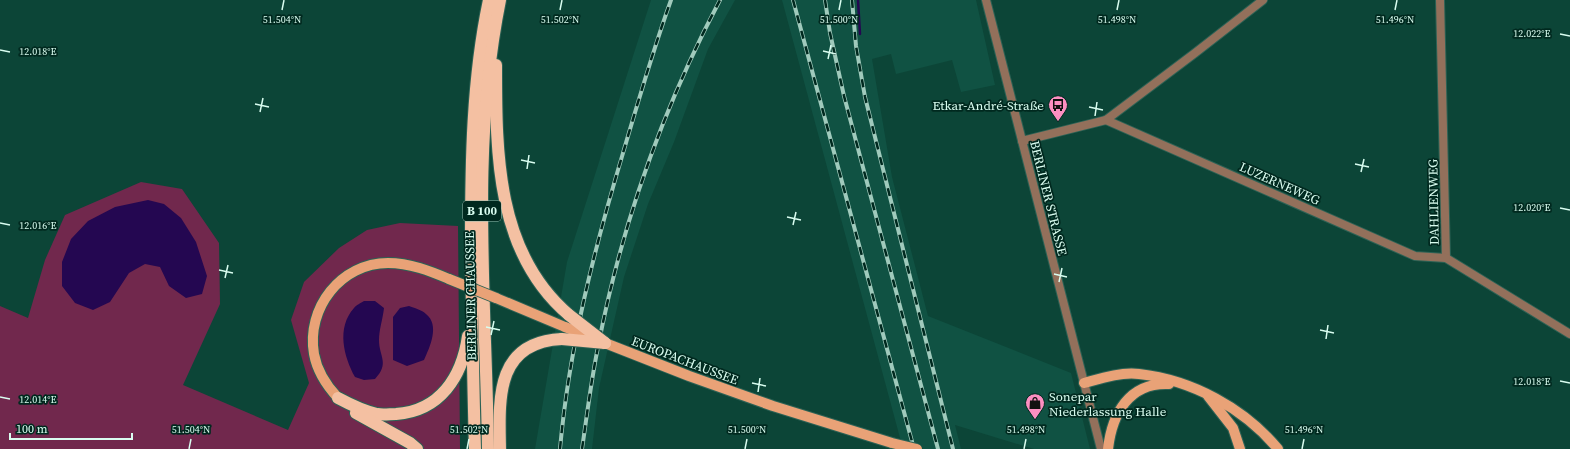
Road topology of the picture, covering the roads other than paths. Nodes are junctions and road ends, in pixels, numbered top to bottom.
1 (489, 0) edge
2 (500, 0) edge
3 (986, 0) edge
4 (1262, 0) edge
5 (1440, 0) edge
6 (496, 24) junction
7 (1106, 120) junction
8 (1022, 141) junction
9 (1446, 258) junction
10 (472, 305) junction
11 (567, 321) junction
12 (1570, 334) edge
13 (605, 343) junction
14 (1084, 383) junction
15 (1185, 385) junction
16 (1207, 395) junction
17 (338, 398) junction
18 (417, 449) edge
19 (474, 449) edge
20 (488, 449) edge
21 (500, 449) edge
22 (917, 449) edge
23 (1101, 449) edge
24 (1108, 449) edge
25 (1240, 449) edge
26 (1278, 449) edge

1 - 10 highway, BERLINER CHAUSSEE / B 100
2 - 6 highway, BERLINER CHAUSSEE / B 100
3 - 8 street, BERLINER STRASSE
4 - 7 street
5 - 9 street, DAHLIENWEG
6 - 11 highway
6 - 20 highway, BERLINER CHAUSSEE / B 100
7 - 8 street
7 - 9 street, LUZERNEWEG
8 - 14 street, BERLINER STRASSE
9 - 12 street, DAHLIENWEG
10 - 17 highway
10 - 19 highway, BERLINER CHAUSSEE / B 100
11 - 13 highway, bridge
11 - 17 main road, bridge
13 - 21 highway, bridge
13 - 22 main road, EUROPACHAUSSEE, bridge
14 - 15 main road
14 - 23 street, BERLINER STRASSE
15 - 16 main road
15 - 24 main road
16 - 25 main road
16 - 26 main road
17 - 18 highway

